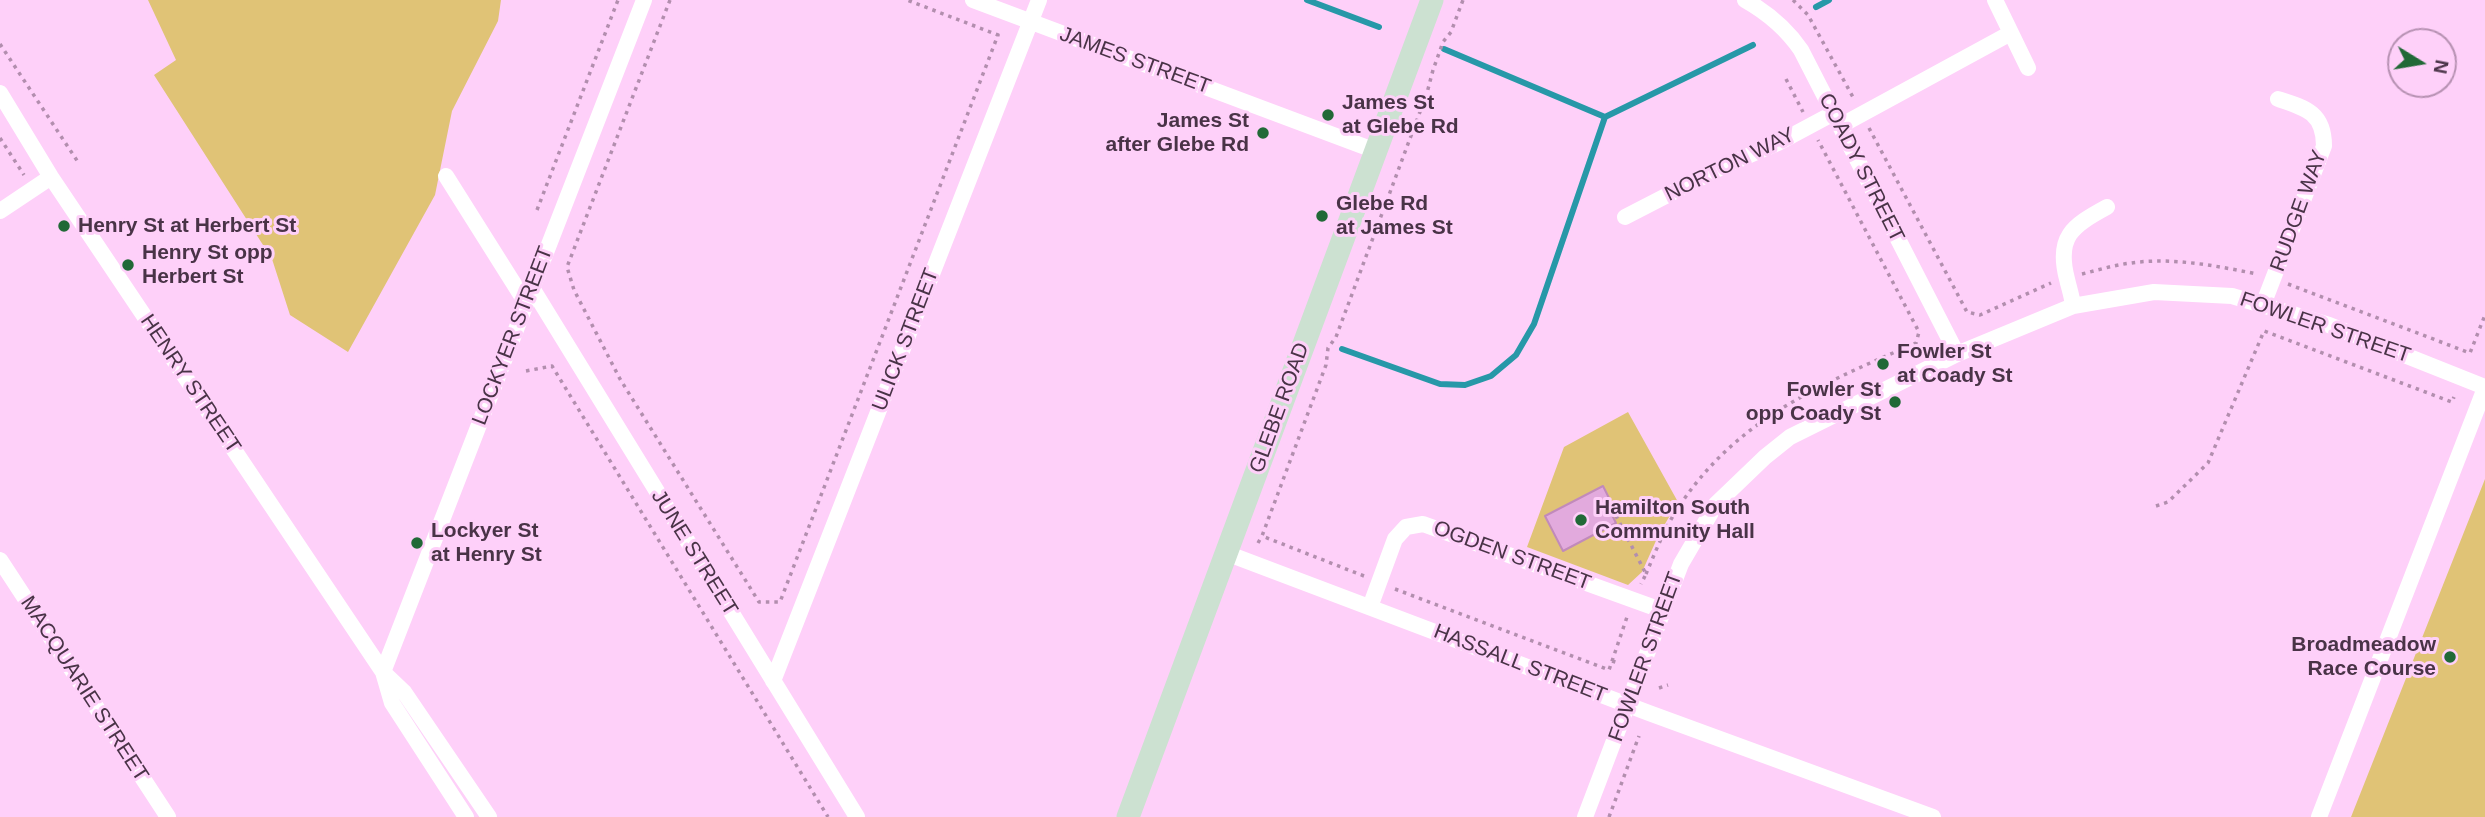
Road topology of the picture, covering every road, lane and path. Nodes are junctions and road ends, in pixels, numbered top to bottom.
1 (618, 0) edge
2 (644, 0) edge
3 (670, 0) edge
4 (907, 0) edge
5 (973, 0) edge
6 (1039, 0) edge
7 (1432, 0) edge
8 (1463, 0) edge
9 (1745, 0) edge
10 (1793, 0) edge
11 (1995, 0) edge
12 (1030, 22) junction
13 (2009, 34) junction
14 (0, 44) edge
15 (2028, 68) dead end
16 (1786, 79) dead end
17 (0, 93) edge
18 (2278, 99) dead end
19 (1862, 114) junction
20 (1357, 116) dead end
21 (1837, 120) junction
22 (1355, 122) dead end
23 (1811, 125) junction
24 (0, 138) edge
25 (1376, 151) junction
26 (78, 162) dead end
27 (446, 176) dead end
28 (25, 177) dead end
29 (51, 177) junction
30 (2107, 207) dead end
31 (537, 210) dead end
32 (0, 211) edge
33 (1626, 217) dead end
34 (2066, 278) junction
35 (2273, 279) junction
36 (529, 296) junction
37 (2263, 305) junction
38 (2073, 306) junction
39 (2485, 315) edge
40 (2470, 353) junction
41 (1957, 354) junction
42 (2464, 358) dead end
43 (526, 371) dead end
44 (2485, 387) edge
45 (2454, 397) dead end
46 (2156, 506) dead end
47 (1612, 508) dead end
48 (1262, 536) junction
49 (1258, 543) dead end
50 (1226, 553) junction
51 (0, 560) edge
52 (1646, 574) junction
53 (1368, 577) dead end
54 (1640, 586) dead end
55 (1389, 587) dead end
56 (1370, 607) junction
57 (1661, 610) junction
58 (1627, 617) dead end
59 (1612, 660) junction
60 (1619, 663) dead end
61 (383, 672) junction
62 (773, 681) junction
63 (1668, 685) dead end
64 (1659, 688) dead end
65 (1629, 705) junction
66 (1639, 736) dead end
67 (168, 817) edge
68 (466, 817) edge
69 (489, 817) edge
70 (828, 817) edge
71 (857, 817) edge
72 (1128, 817) edge
73 (1586, 817) edge
74 (1609, 817) edge
75 (1933, 817) edge
76 (2319, 817) edge

1 - 31 path
2 - 36 street, LOCKYER STREET
3 - 4 path
5 - 12 street, JAMES STREET
6 - 12 street, ULICK STREET
7 - 25 main road, GLEBE ROAD
8 - 48 path
9 - 21 street, COADY STREET
10 - 19 path
11 - 13 street
12 - 25 street, JAMES STREET
12 - 62 street, ULICK STREET
13 - 15 street
13 - 19 street, NORTON WAY
14 - 26 path
16 - 23 path
17 - 29 street, HENRY STREET
18 - 35 street, RUDGE WAY
19 - 21 street, NORTON WAY
19 - 34 path
20 - 22 path
21 - 23 street, NORTON WAY
21 - 41 street, COADY STREET
23 - 33 street, NORTON WAY
23 - 52 path
24 - 28 path
25 - 50 main road, GLEBE ROAD
27 - 36 street, JUNE STREET
29 - 32 street
29 - 61 street, HENRY STREET
30 - 34 street
34 - 35 path
34 - 38 street
35 - 37 street, RUDGE WAY
35 - 40 path
36 - 61 street, LOCKYER STREET
36 - 62 street, JUNE STREET
37 - 38 street, FOWLER STREET
37 - 44 street, FOWLER STREET
38 - 41 street, FOWLER STREET
39 - 40 path
40 - 42 path
41 - 57 street, FOWLER STREET
43 - 70 path
44 - 76 street
45 - 46 path
47 - 52 path
48 - 49 path
48 - 53 path
50 - 56 street, HASSALL STREET
50 - 72 main road, GLEBE ROAD
51 - 67 street, MACQUARIE STREET
52 - 54 path
55 - 59 path
56 - 57 street, OGDEN STREET
56 - 65 street, HASSALL STREET
57 - 65 street, FOWLER STREET
58 - 59 path
59 - 60 path
61 - 68 street, HENRY STREET
61 - 69 street, HENRY STREET
62 - 71 street, JUNE STREET
63 - 64 path
65 - 73 street, FOWLER STREET
65 - 75 street, HASSALL STREET
66 - 74 path

